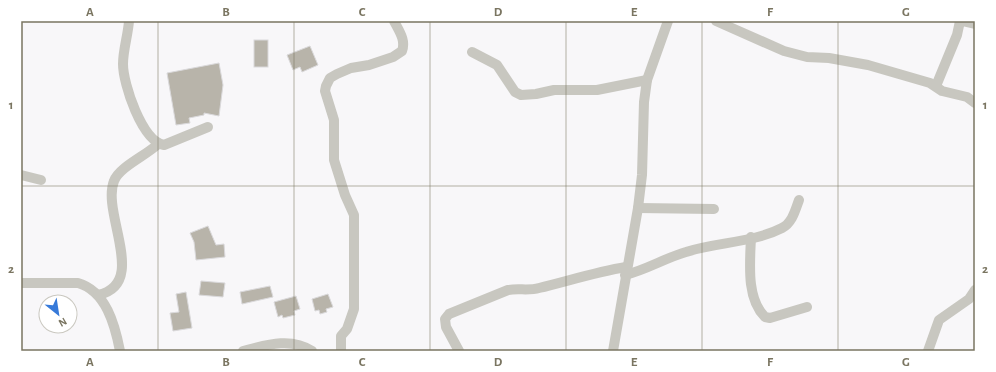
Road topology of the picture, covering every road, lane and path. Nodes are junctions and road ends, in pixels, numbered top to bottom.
1 (130, 21) edge
2 (394, 21) edge
3 (668, 21) edge
4 (716, 21) edge
5 (961, 21) edge
6 (975, 24) edge
7 (472, 52) dead end
8 (647, 80) junction
9 (936, 86) junction
10 (975, 101) edge
11 (208, 127) dead end
12 (158, 144) junction
13 (21, 176) edge
14 (41, 180) dead end
15 (799, 200) dead end
16 (638, 208) junction
17 (714, 209) dead end
18 (751, 237) junction
19 (626, 271) junction
20 (21, 282) edge
21 (975, 290) edge
22 (98, 295) junction
23 (807, 307) dead end
24 (120, 351) edge
25 (243, 351) edge
26 (312, 351) edge
27 (341, 351) edge
28 (459, 351) edge
29 (613, 351) edge
30 (928, 351) edge

1 - 12 street
2 - 27 street
3 - 8 street
4 - 9 street
5 - 6 street
5 - 9 street
7 - 8 street
8 - 16 street
9 - 10 street
11 - 12 street
12 - 22 street
13 - 14 street
15 - 18 street
16 - 17 street
16 - 19 street
18 - 19 street
18 - 23 street
19 - 28 street
19 - 29 street
20 - 22 street
21 - 30 street
22 - 24 street
25 - 26 street

